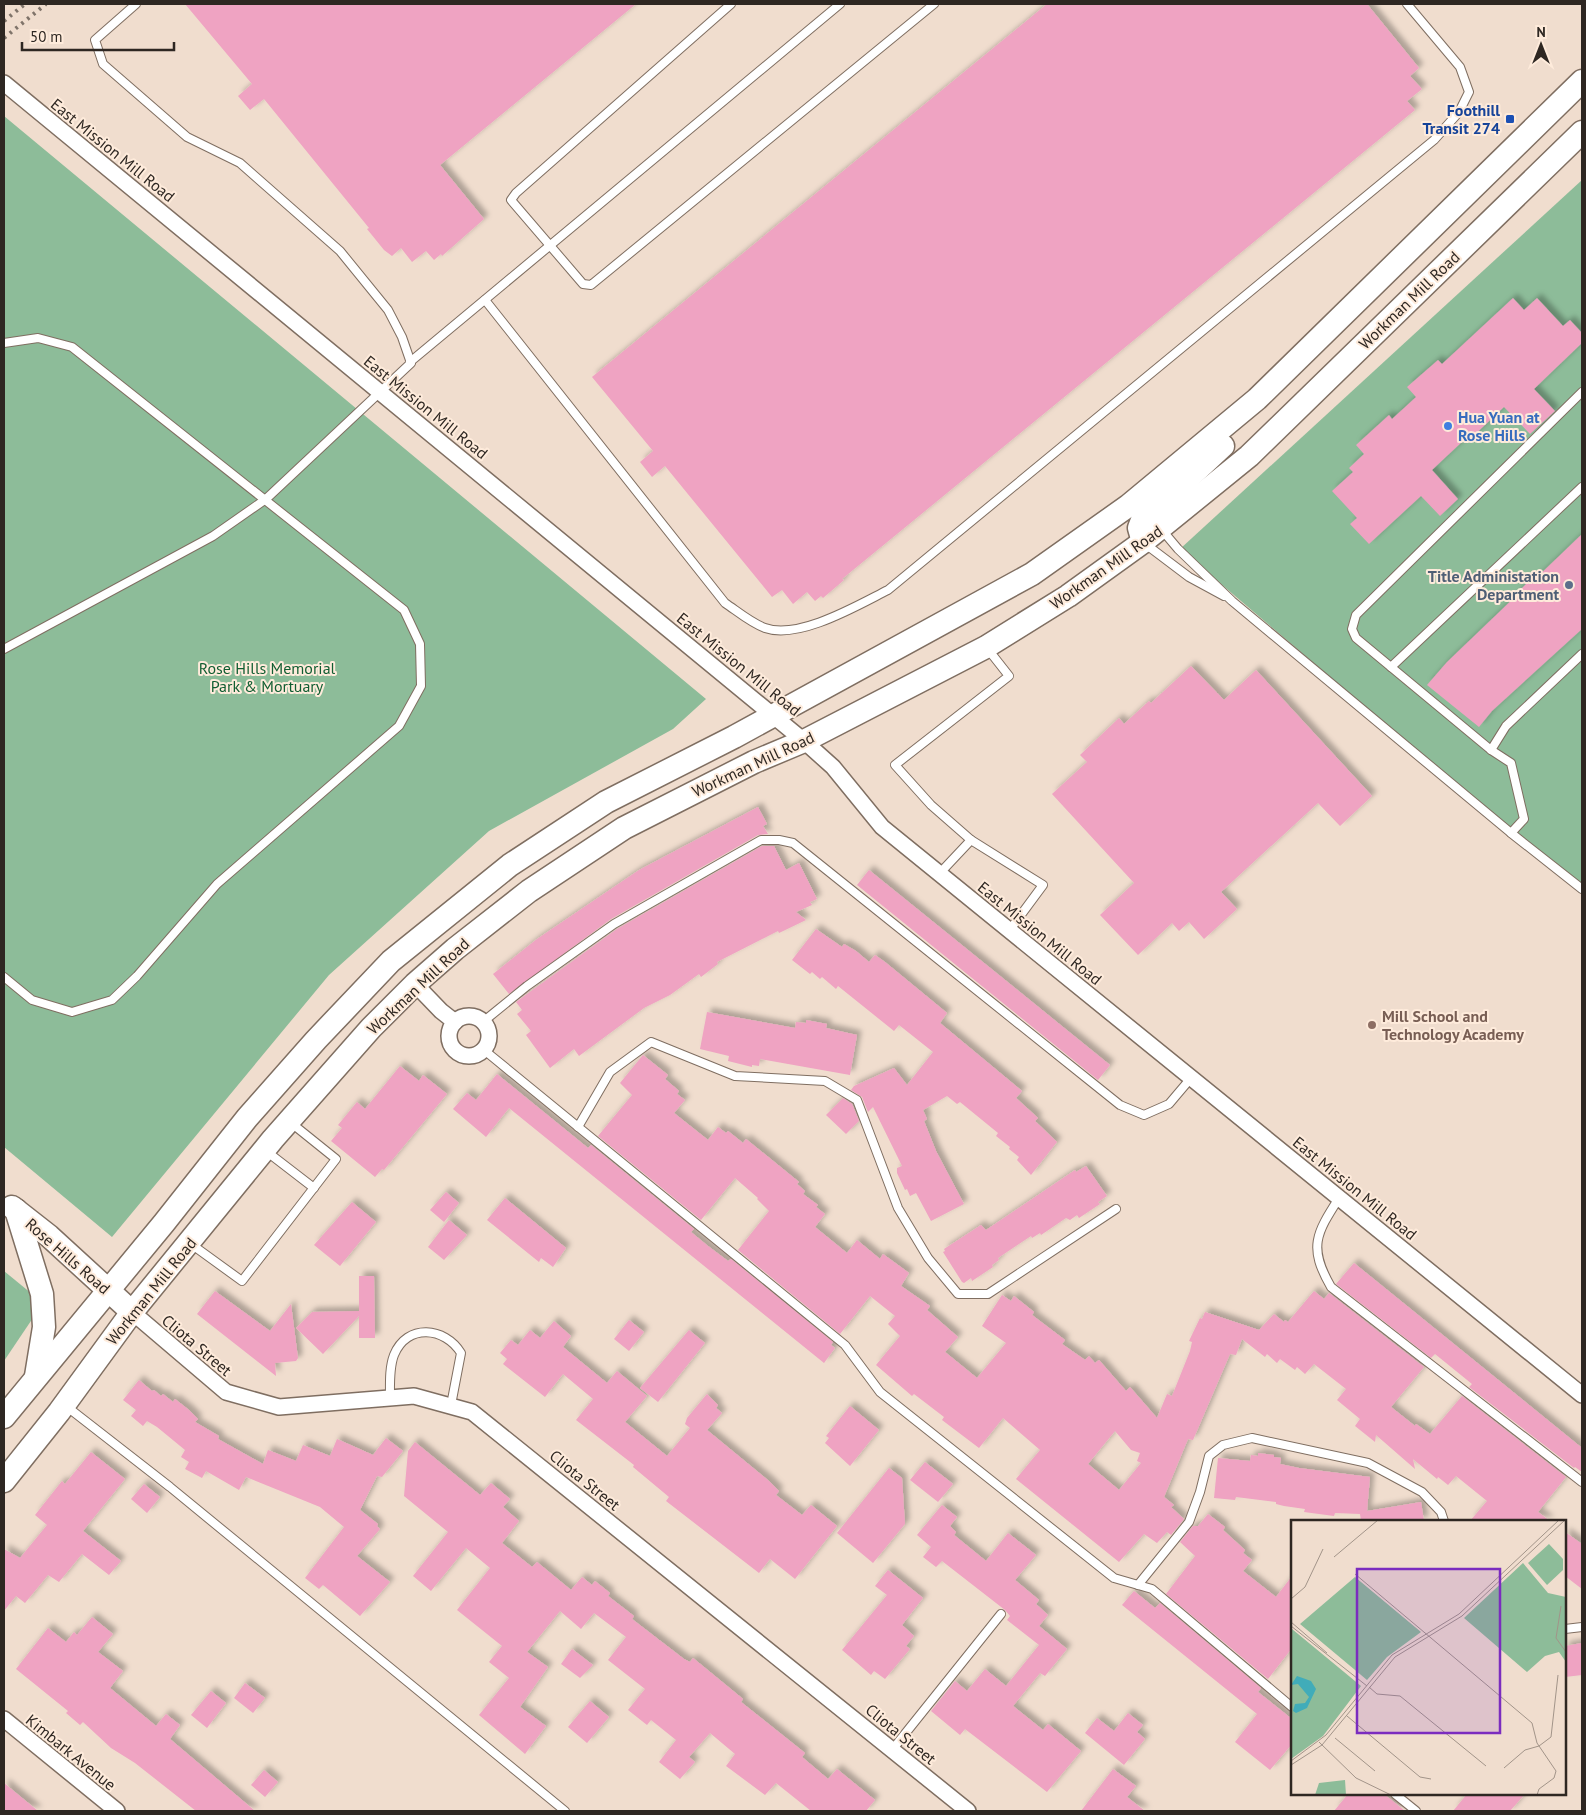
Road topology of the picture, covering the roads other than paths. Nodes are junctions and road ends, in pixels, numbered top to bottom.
1 (136, 4) edge
2 (731, 4) edge
3 (840, 4) edge
4 (934, 4) edge
5 (1408, 4) edge
6 (1582, 81) edge
7 (4, 83) edge
8 (1582, 132) edge
9 (550, 245) junction
10 (485, 300) junction
11 (4, 343) edge
12 (410, 362) junction
13 (380, 392) junction
14 (1582, 392) edge
15 (1257, 399) junction
16 (1582, 487) edge
17 (266, 499) junction
18 (1161, 528) junction
19 (1143, 542) junction
20 (1232, 601) junction
21 (986, 647) junction
22 (4, 649) edge
23 (1582, 654) edge
24 (1391, 667) junction
25 (774, 716) junction
26 (804, 740) junction
27 (1491, 750) junction
28 (1511, 833) junction
29 (971, 840) junction
30 (939, 874) junction
31 (1582, 889) edge
32 (1009, 931) junction
33 (392, 962) junction
34 (4, 977) edge
35 (415, 984) junction
36 (484, 1021) junction
37 (455, 1022) junction
38 (484, 1050) junction
39 (1191, 1078) junction
40 (288, 1121) junction
41 (578, 1127) junction
42 (264, 1150) junction
43 (314, 1188) junction
44 (1339, 1198) junction
45 (10, 1205) edge
46 (1116, 1210) dead end
47 (190, 1243) junction
48 (107, 1290) junction
49 (132, 1312) junction
50 (35, 1378) junction
51 (1582, 1395) edge
52 (390, 1398) junction
53 (64, 1405) junction
54 (451, 1406) junction
55 (4, 1417) edge
56 (4, 1481) edge
57 (1582, 1482) edge
58 (1444, 1520) edge
59 (1138, 1585) junction
60 (1002, 1614) dead end
61 (1582, 1627) edge
62 (1566, 1629) edge
63 (1291, 1706) edge
64 (4, 1719) edge
65 (892, 1750) junction
66 (1396, 1795) edge
67 (117, 1811) edge
68 (564, 1811) edge
69 (968, 1811) edge
70 (1416, 1811) edge

1 - 12 lane
2 - 9 lane
3 - 9 lane
4 - 9 lane
5 - 10 lane
6 - 15 main road, Workman Mill Road
7 - 13 street, East Mission Mill Road
8 - 18 main road, Workman Mill Road
9 - 10 lane
10 - 12 lane
11 - 17 lane
12 - 13 lane
13 - 17 lane
13 - 25 street, East Mission Mill Road
14 - 24 lane
15 - 19 main road
15 - 25 main road, Workman Mill Road
16 - 24 lane
17 - 22 lane
17 - 34 lane
18 - 19 main road, Workman Mill Road
18 - 20 lane
19 - 20 lane
19 - 21 main road, Workman Mill Road
20 - 28 lane
21 - 26 main road, Workman Mill Road
21 - 29 lane
23 - 27 lane
24 - 27 lane
25 - 26 street, East Mission Mill Road
25 - 33 main road, Workman Mill Road
26 - 30 street, East Mission Mill Road
26 - 35 main road, Workman Mill Road
27 - 28 lane
28 - 31 lane
29 - 30 lane
29 - 32 lane
30 - 32 street, East Mission Mill Road
32 - 39 street, East Mission Mill Road
33 - 40 main road
33 - 48 main road, Workman Mill Road
35 - 37 street
35 - 40 main road, Workman Mill Road
36 - 37 street
36 - 38 street
36 - 39 lane
37 - 38 street
38 - 41 lane
39 - 44 street, East Mission Mill Road
40 - 42 main road, Workman Mill Road
40 - 43 lane
41 - 46 lane
41 - 59 lane
42 - 43 lane
42 - 47 main road, Workman Mill Road
43 - 47 lane
44 - 51 street, East Mission Mill Road
44 - 57 lane
45 - 48 main road, Rose Hills Road
45 - 50 main road
47 - 49 main road, Workman Mill Road
48 - 49 main road, Rose Hills Road
48 - 50 main road, Workman Mill Road
49 - 52 street, Cliota Street
49 - 53 main road, Workman Mill Road
50 - 55 main road, Workman Mill Road
52 - 54 street, Cliota Street
52 - 54 lane
53 - 56 main road, Workman Mill Road
53 - 68 lane
54 - 65 street, Cliota Street
58 - 59 lane
59 - 63 lane
60 - 65 lane
61 - 62 lane
64 - 67 street, Kimbark Avenue
65 - 69 street, Cliota Street
66 - 70 lane

